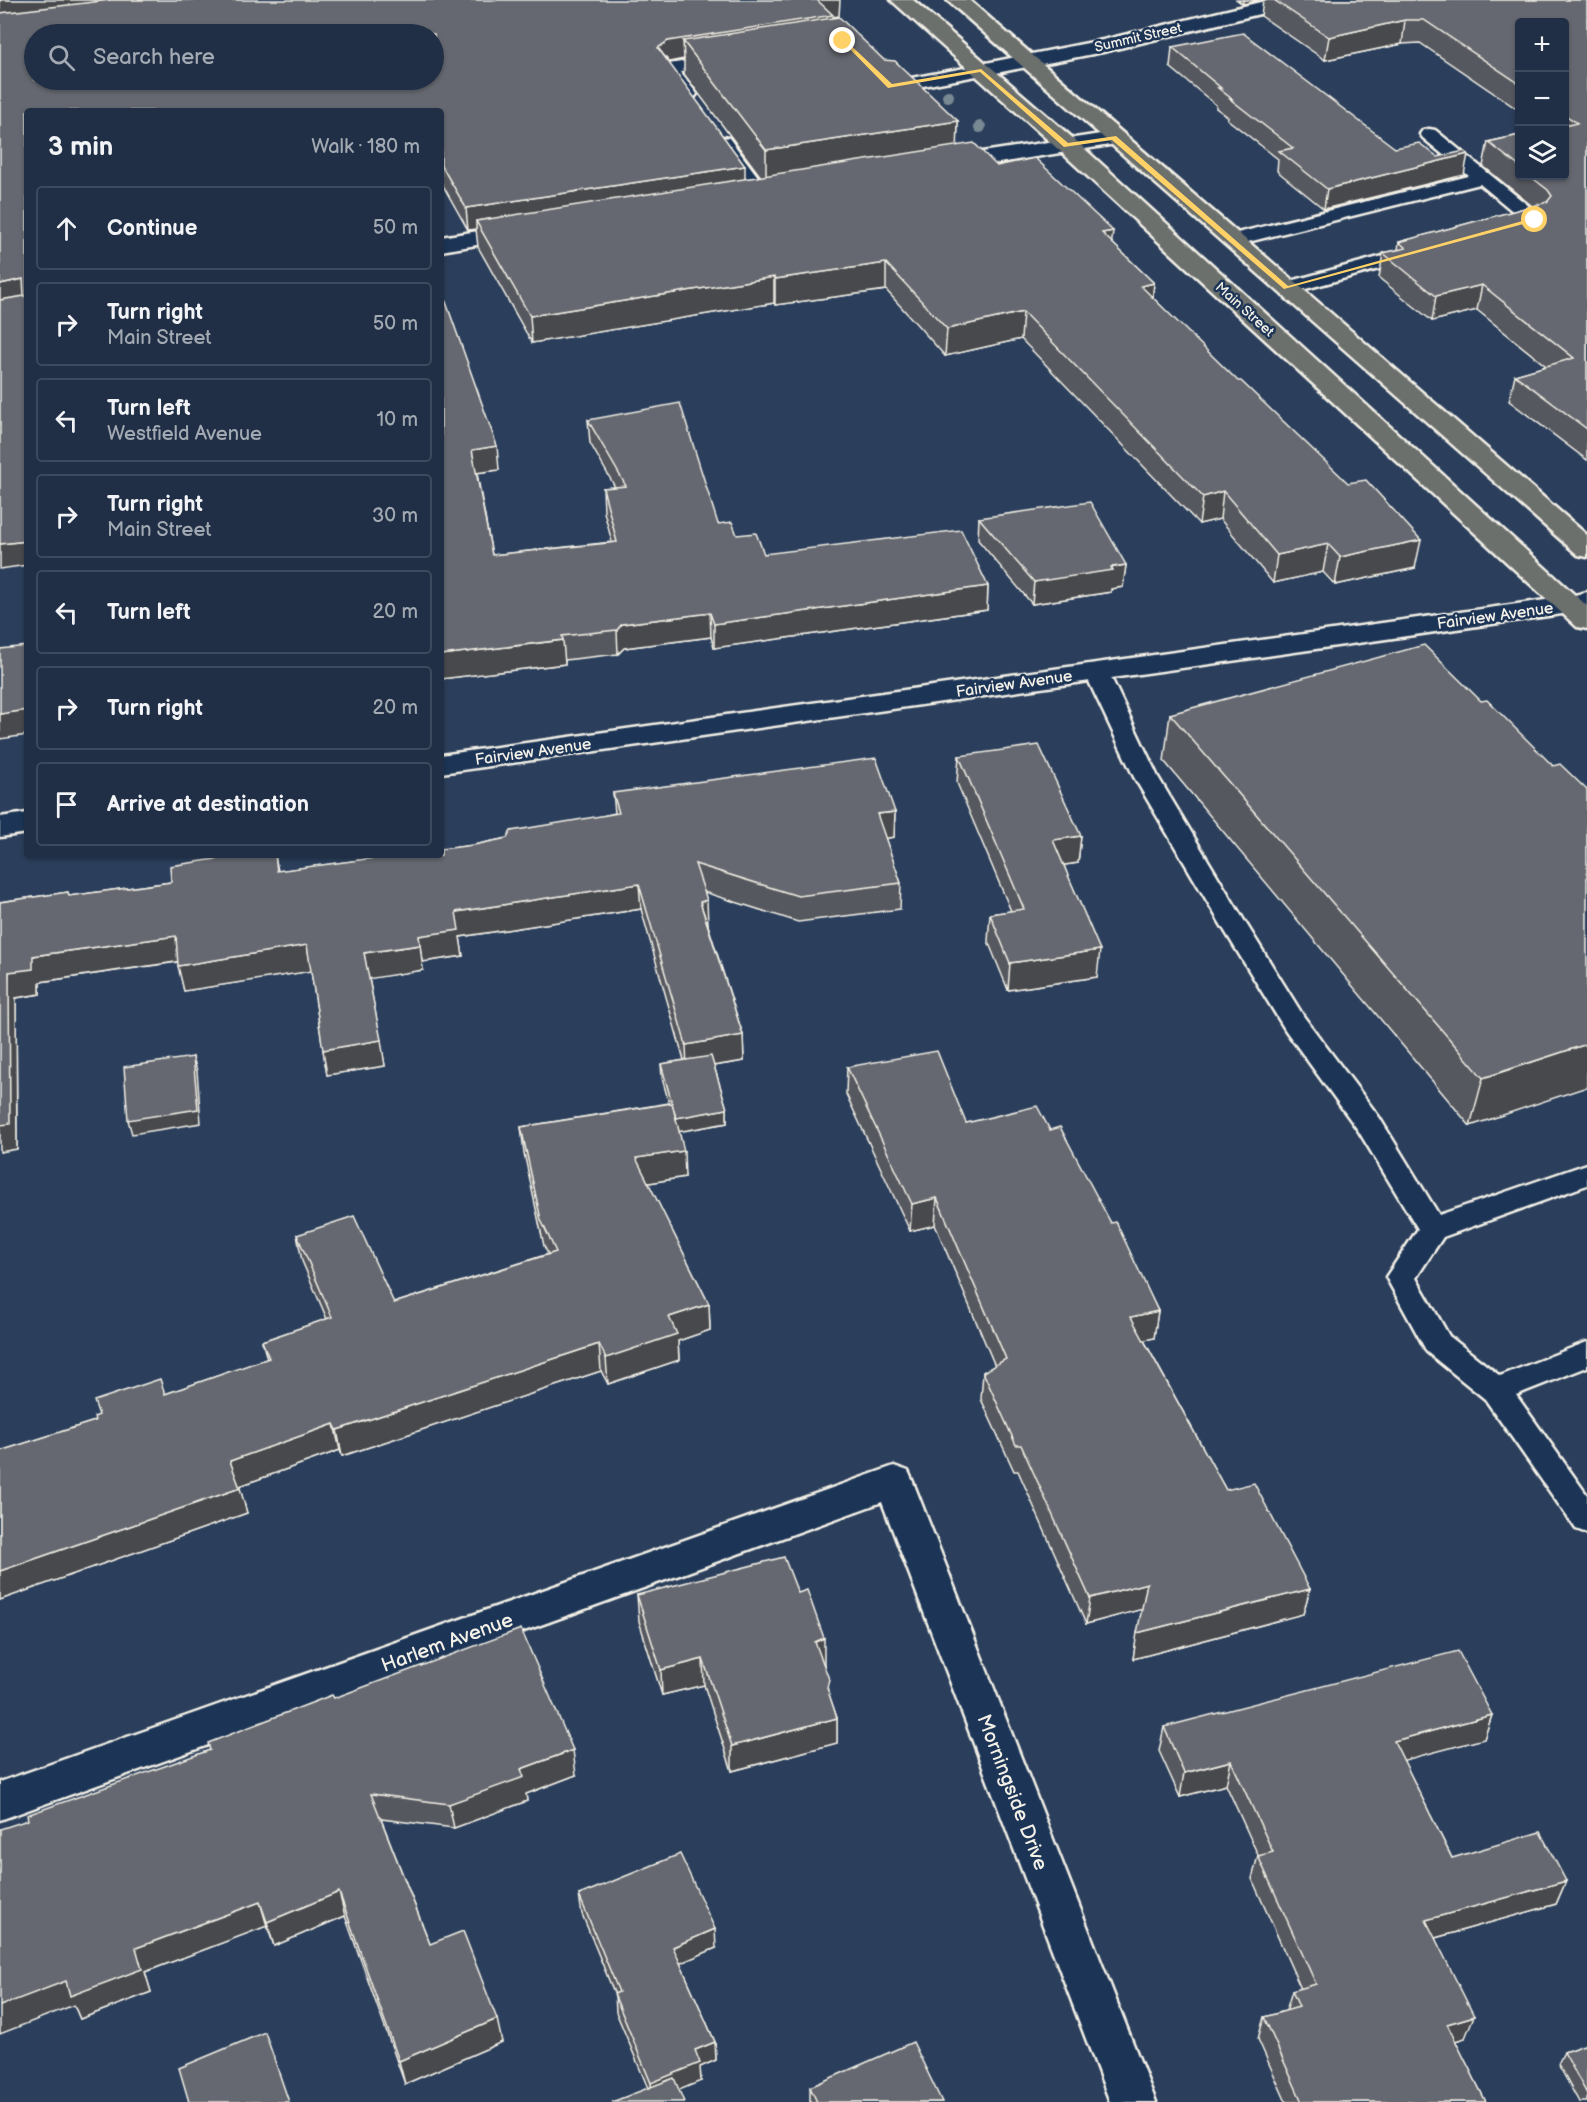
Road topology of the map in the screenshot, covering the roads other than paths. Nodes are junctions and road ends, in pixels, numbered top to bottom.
1 (900, 0) edge
2 (957, 0) edge
3 (1294, 0) edge
4 (739, 58) edge
5 (1026, 61) junction
6 (981, 70) junction
7 (875, 71) edge
8 (698, 107) edge
9 (712, 126) edge
10 (1429, 134) dead end
11 (1113, 138) junction
12 (1067, 145) junction
13 (920, 168) edge
14 (1482, 178) junction
15 (784, 189) edge
16 (761, 193) junction
17 (737, 197) edge
18 (548, 227) edge
19 (1501, 229) edge
20 (1232, 240) junction
21 (444, 244) edge
22 (1433, 248) edge
23 (1287, 288) junction
24 (1587, 549) edge
25 (1581, 609) edge
26 (1096, 672) junction
27 (444, 764) edge
28 (24, 823) edge
29 (0, 826) edge
30 (1587, 1174) edge
31 (1433, 1229) junction
32 (1587, 1354) edge
33 (1496, 1390) junction
34 (894, 1482) joint
35 (1587, 1520) edge
36 (0, 1801) edge
37 (1132, 2102) edge

1 - 6 main road, Main Street
2 - 5 main road
3 - 5 street, Summit Street
4 - 8 lane
5 - 6 street, Summit Street
5 - 11 main road
6 - 7 lane
6 - 12 main road, Main Street
9 - 16 lane
10 - 14 lane
11 - 12 street
11 - 20 main road
12 - 13 street
12 - 25 main road, Main Street
14 - 19 lane
14 - 20 lane
15 - 16 street
16 - 17 street
18 - 21 street
20 - 23 main road
22 - 23 lane
23 - 24 main road
25 - 26 street, Fairview Avenue
26 - 27 street, Fairview Avenue
26 - 31 lane
28 - 29 street
30 - 31 lane
31 - 33 lane
32 - 33 lane
33 - 35 lane
34 - 36 street, Harlem Avenue
34 - 37 street, Morningside Drive

